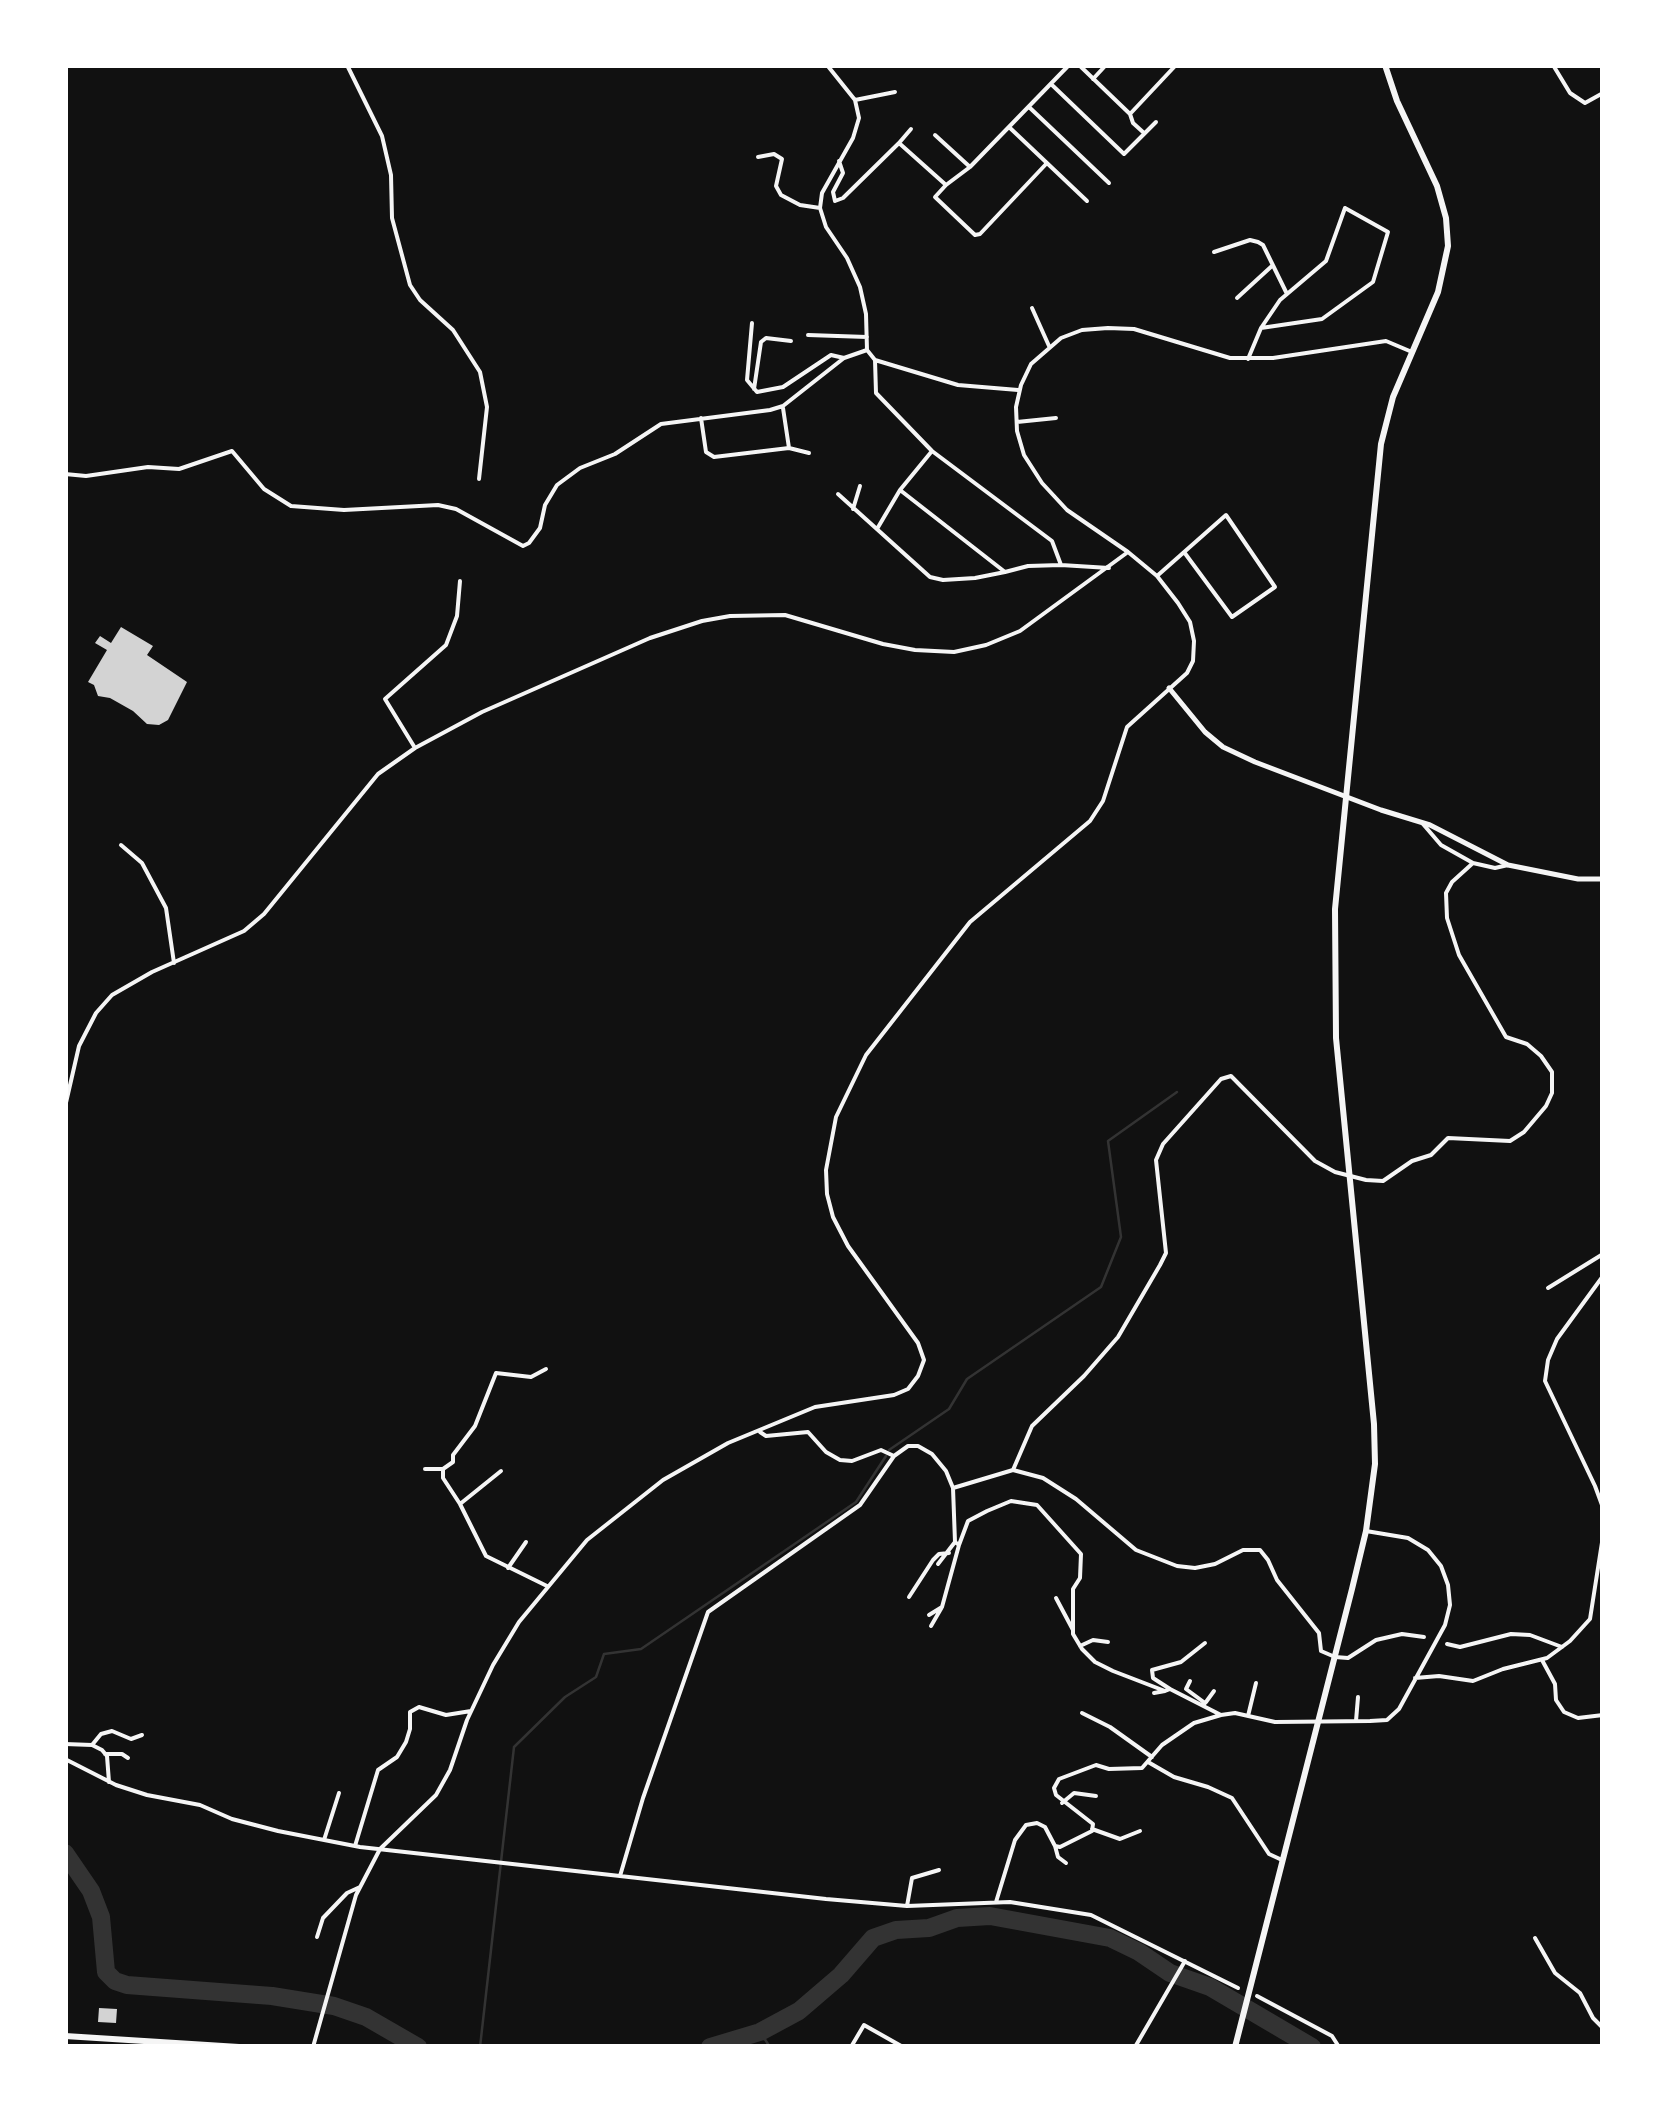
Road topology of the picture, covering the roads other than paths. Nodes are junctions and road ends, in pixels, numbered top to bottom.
1 (347, 65) edge
2 (827, 65) edge
3 (1069, 65) edge
4 (1079, 65) edge
5 (1106, 65) edge
6 (1176, 65) edge
7 (1386, 65) edge
8 (1552, 65) edge
9 (1093, 79) junction
10 (1051, 84) junction
11 (894, 92) dead end
12 (1603, 93) edge
13 (855, 100) junction
14 (1029, 106) junction
15 (1130, 114) junction
16 (1156, 122) dead end
17 (1009, 127) junction
18 (912, 130) dead end
19 (1144, 134) junction
20 (935, 135) dead end
21 (899, 143) junction
22 (758, 157) dead end
23 (839, 161) junction
24 (1047, 163) junction
25 (970, 167) junction
26 (1108, 183) dead end
27 (946, 185) junction
28 (1087, 201) dead end
29 (820, 208) junction
30 (1214, 252) dead end
31 (1273, 265) junction
32 (1287, 294) junction
33 (1237, 298) dead end
34 (1032, 308) dead end
35 (752, 323) dead end
36 (1261, 328) junction
37 (808, 334) dead end
38 (867, 337) junction
39 (792, 341) dead end
40 (1049, 346) junction
41 (868, 350) junction
42 (1412, 352) junction
43 (844, 358) junction
44 (1248, 359) junction
45 (875, 360) junction
46 (754, 389) junction
47 (1020, 390) junction
48 (783, 406) junction
49 (701, 418) junction
50 (1056, 418) dead end
51 (1017, 422) junction
52 (790, 448) junction
53 (932, 451) junction
54 (809, 453) dead end
55 (65, 474) edge
56 (479, 479) dead end
57 (860, 486) dead end
58 (900, 490) junction
59 (838, 494) dead end
60 (853, 509) junction
61 (877, 529) junction
62 (1128, 552) junction
63 (1184, 552) junction
64 (1062, 565) junction
65 (1109, 568) junction
66 (1006, 572) junction
67 (1156, 576) junction
68 (460, 581) dead end
69 (1169, 688) junction
70 (415, 748) junction
71 (1422, 823) junction
72 (121, 845) dead end
73 (1474, 863) junction
74 (1508, 864) junction
75 (1603, 879) edge
76 (174, 963) junction
77 (65, 1107) edge
78 (1603, 1254) edge
79 (1603, 1276) edge
80 (1548, 1288) dead end
81 (546, 1369) dead end
82 (758, 1432) junction
83 (894, 1456) junction
84 (443, 1469) junction
85 (425, 1470) dead end
86 (1013, 1470) junction
87 (501, 1471) dead end
88 (953, 1488) junction
89 (460, 1504) junction
90 (1602, 1504) edge
91 (1366, 1531) junction
92 (1603, 1533) edge
93 (526, 1542) dead end
94 (957, 1544) junction
95 (949, 1553) junction
96 (938, 1564) dead end
97 (508, 1568) junction
98 (547, 1586) junction
99 (909, 1597) dead end
100 (1056, 1598) dead end
101 (942, 1607) junction
102 (929, 1615) dead end
103 (931, 1626) dead end
104 (1073, 1630) junction
105 (1424, 1637) dead end
106 (1108, 1642) dead end
107 (1205, 1643) dead end
108 (1447, 1644) dead end
109 (1080, 1646) junction
110 (1562, 1647) junction
111 (1334, 1657) junction
112 (1542, 1660) junction
113 (1416, 1678) junction
114 (1190, 1682) dead end
115 (1256, 1683) dead end
116 (1168, 1690) junction
117 (1214, 1691) dead end
118 (1154, 1692) dead end
119 (1358, 1697) dead end
120 (1204, 1704) junction
121 (471, 1711) junction
122 (1082, 1714) dead end
123 (1220, 1715) junction
124 (1603, 1715) edge
125 (1248, 1716) junction
126 (1353, 1721) junction
127 (142, 1735) dead end
128 (65, 1744) edge
129 (92, 1745) junction
130 (105, 1754) junction
131 (65, 1758) edge
132 (128, 1758) dead end
133 (1150, 1760) junction
134 (109, 1782) junction
135 (339, 1793) dead end
136 (1096, 1796) dead end
137 (1062, 1803) junction
138 (1092, 1829) junction
139 (1140, 1831) dead end
140 (324, 1840) junction
141 (356, 1846) junction
142 (1055, 1846) junction
143 (380, 1849) junction
144 (1282, 1860) junction
145 (1066, 1863) dead end
146 (940, 1870) dead end
147 (620, 1878) junction
148 (360, 1886) junction
149 (996, 1902) junction
150 (908, 1906) junction
151 (317, 1937) dead end
152 (1535, 1938) dead end
153 (1184, 1962) junction
154 (1238, 1988) dead end
155 (1257, 1996) dead end
156 (1603, 2028) edge
157 (65, 2036) edge
158 (239, 2047) edge
159 (313, 2047) edge
160 (851, 2047) edge
161 (903, 2047) edge
162 (1135, 2047) edge
163 (1235, 2047) edge
164 (1339, 2047) edge

1 - 56 street
2 - 13 street
3 - 10 street
4 - 9 street
5 - 9 street
6 - 15 street
7 - 42 main road
8 - 12 street
9 - 15 street
10 - 14 street
10 - 19 street
11 - 13 street
13 - 23 street
14 - 17 street
14 - 26 street
15 - 19 street
16 - 19 street
17 - 24 street
17 - 25 street
18 - 21 street
20 - 25 street
21 - 23 street
21 - 27 street
22 - 29 street
23 - 29 street
24 - 27 street
24 - 28 street
25 - 27 street
29 - 38 street
30 - 31 street
31 - 32 street
31 - 33 street
32 - 36 street
32 - 36 street
34 - 40 street
35 - 46 street
36 - 44 street
37 - 38 street
38 - 41 street
39 - 46 street
40 - 44 street
40 - 47 street
41 - 43 street
41 - 45 street
42 - 44 street
42 - 91 main road
43 - 46 street
43 - 48 street
45 - 47 street
45 - 53 street
47 - 51 street
48 - 49 street
48 - 52 street
49 - 52 street
49 - 55 street
50 - 51 street
51 - 62 street
52 - 54 street
53 - 58 street
53 - 64 street
57 - 60 street
58 - 61 street
58 - 66 street
59 - 60 street
60 - 61 street
61 - 66 street
62 - 65 street
62 - 67 street
63 - 63 street
63 - 67 street
64 - 65 street
64 - 66 street
65 - 70 street
67 - 69 street
68 - 70 street
69 - 71 street
69 - 82 street
70 - 76 street
71 - 73 street
71 - 74 street
72 - 76 street
73 - 74 street
73 - 86 street
74 - 75 street
76 - 77 street
78 - 80 street
79 - 90 street
81 - 84 street
82 - 83 street
82 - 98 street
83 - 88 street
83 - 147 street
84 - 85 street
84 - 89 street
86 - 88 street
86 - 111 street
87 - 89 street
88 - 94 street
89 - 97 street
90 - 92 street
91 - 111 main road
91 - 113 street
92 - 110 street
93 - 97 street
94 - 95 street
94 - 101 street
94 - 104 street
95 - 96 street
95 - 99 street
97 - 98 street
98 - 121 street
100 - 104 street
101 - 102 street
101 - 103 street
104 - 109 street
105 - 111 street
106 - 109 street
107 - 116 street
108 - 110 street
109 - 116 street
110 - 112 street
111 - 144 main road
112 - 113 street
112 - 124 street
113 - 126 street
114 - 120 street
115 - 125 street
116 - 118 street
116 - 120 street
117 - 120 street
119 - 126 street
120 - 123 street
121 - 141 street
121 - 143 street
122 - 133 street
123 - 125 street
123 - 133 street
125 - 126 street
127 - 129 street
128 - 129 street
129 - 130 street
130 - 132 street
130 - 134 street
131 - 134 street
133 - 137 street
133 - 144 street
134 - 140 street
135 - 140 street
136 - 137 street
137 - 138 street
138 - 139 street
138 - 142 street
140 - 141 street
141 - 143 street
142 - 145 street
142 - 149 street
143 - 147 street
143 - 148 street
144 - 163 main road
146 - 150 street
147 - 150 street
148 - 151 street
148 - 159 street
149 - 150 street
149 - 153 street
152 - 156 street
153 - 154 street
153 - 162 street
155 - 164 street
157 - 158 main road
160 - 161 street

